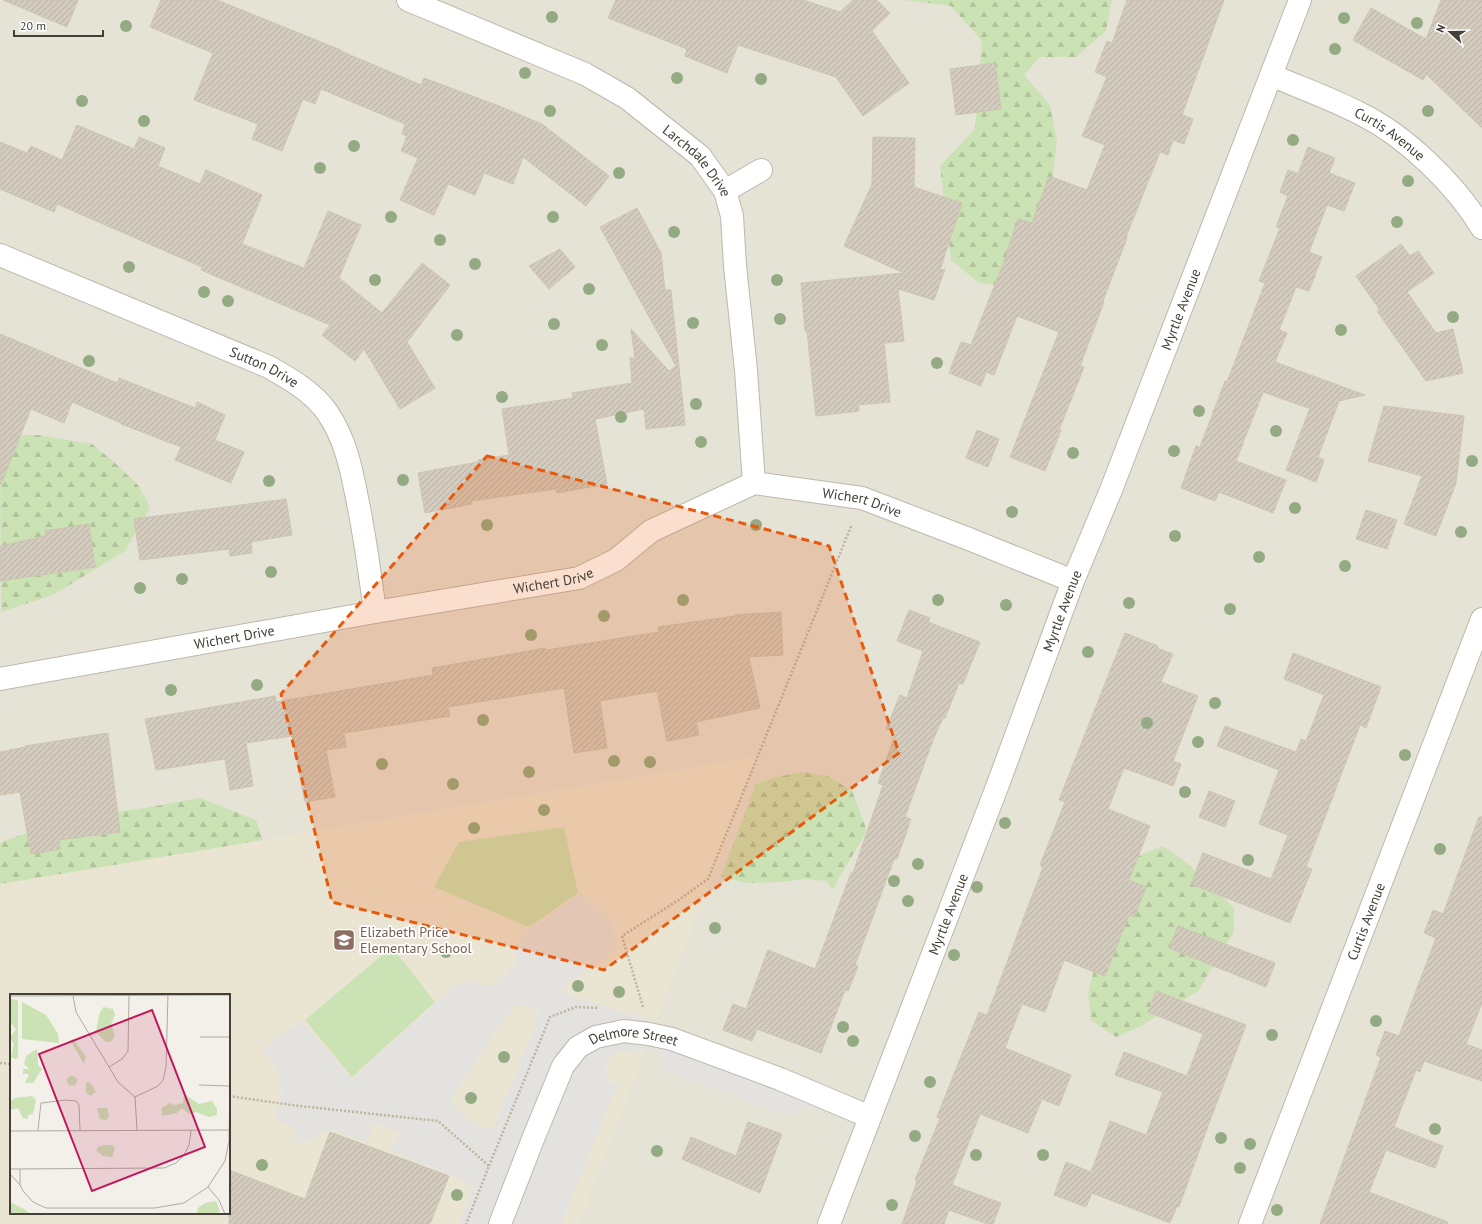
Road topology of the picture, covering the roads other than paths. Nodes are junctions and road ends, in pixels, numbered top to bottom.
1 (408, 0) edge
2 (1300, 0) edge
3 (1271, 75) junction
4 (761, 170) dead end
5 (724, 191) junction
6 (1482, 228) edge
7 (0, 255) edge
8 (754, 483) junction
9 (1073, 581) junction
10 (375, 612) junction
11 (1482, 619) edge
12 (0, 679) edge
13 (870, 1117) junction
14 (500, 1224) edge
15 (829, 1224) edge
16 (1250, 1224) edge

1 - 5 street, Larchdale Drive
2 - 3 street, Myrtle Avenue
3 - 6 street, Curtis Avenue
3 - 9 street, Myrtle Avenue
4 - 5 street
5 - 8 street, Larchdale Drive
7 - 10 street, Sutton Drive
8 - 9 street, Wichert Drive
8 - 10 street, Wichert Drive
9 - 13 street, Myrtle Avenue
10 - 12 street, Wichert Drive
11 - 16 street, Curtis Avenue
13 - 14 street, Delmore Street
13 - 15 street, Myrtle Avenue

